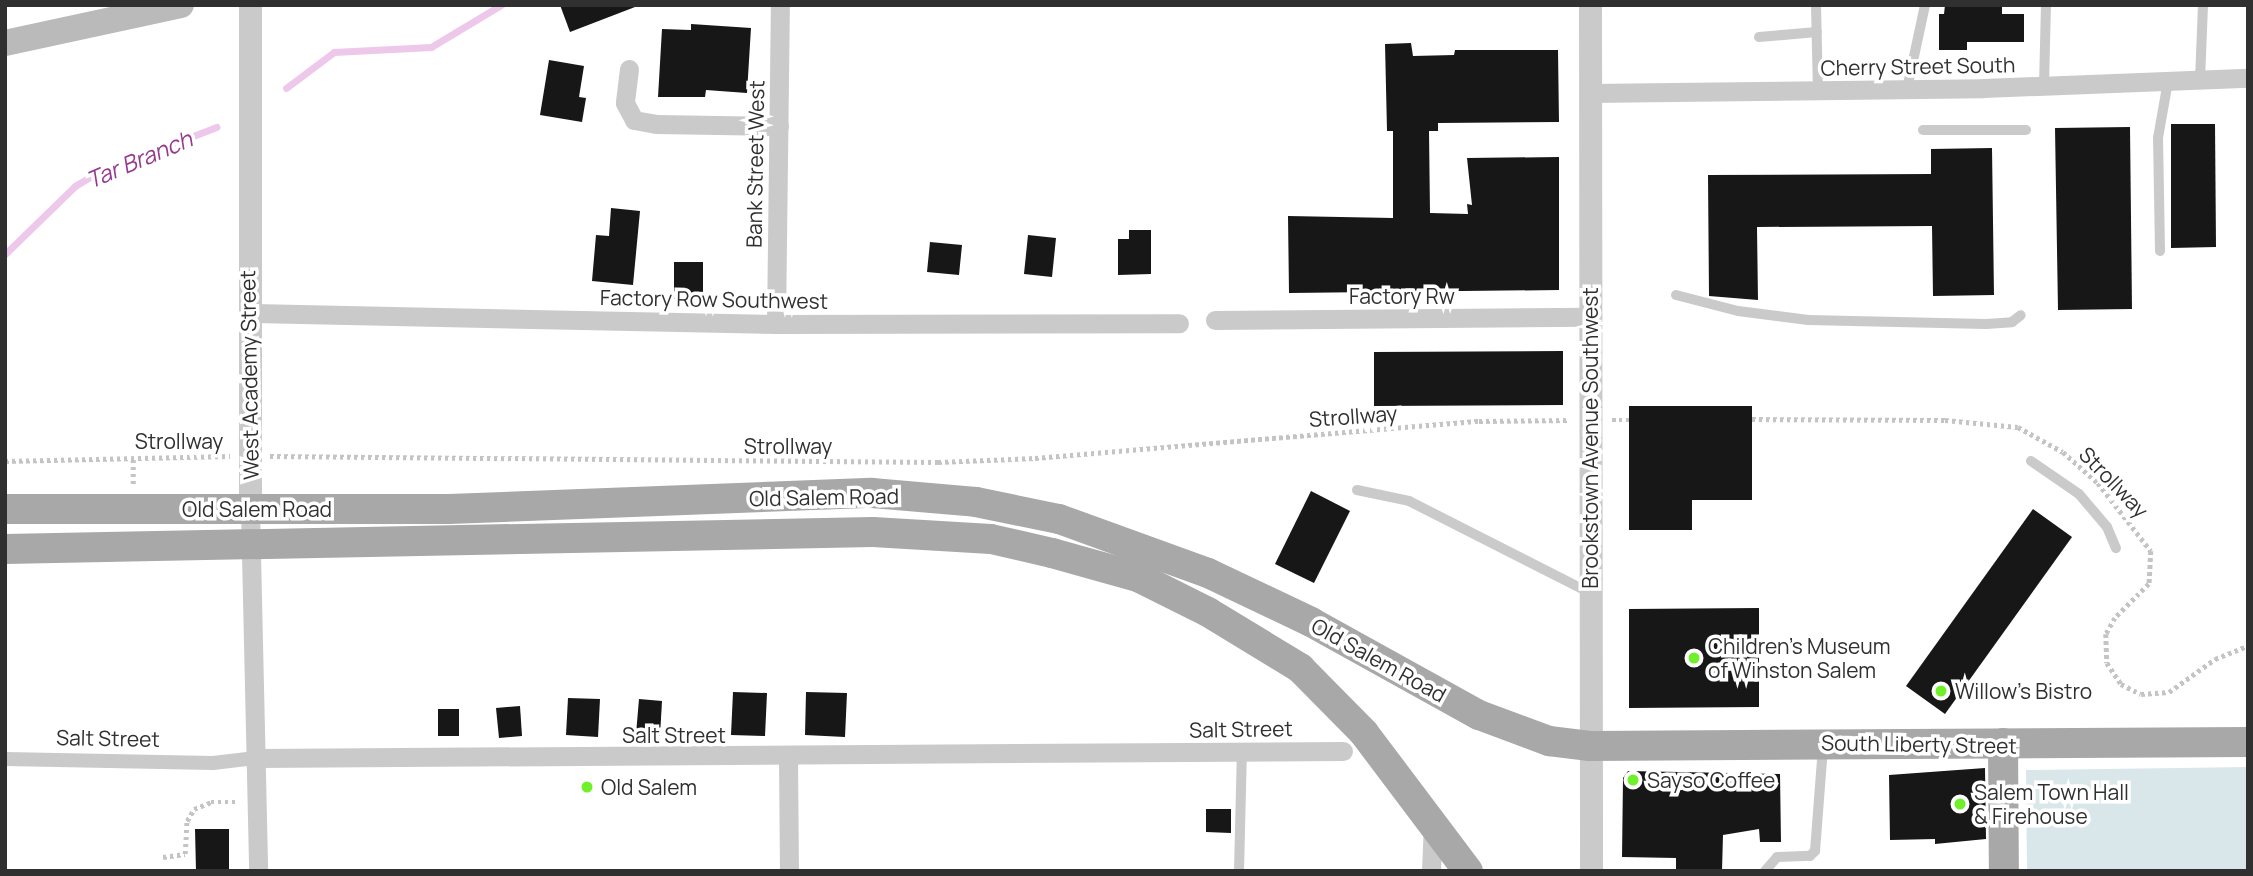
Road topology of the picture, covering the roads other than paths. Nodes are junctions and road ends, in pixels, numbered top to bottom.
1 (181, 5) edge
2 (250, 5) edge
3 (780, 5) edge
4 (1590, 5) edge
5 (1816, 5) edge
6 (1925, 5) edge
7 (2046, 5) edge
8 (2203, 5) edge
9 (1817, 32) junction
10 (1759, 37) dead end
11 (5, 43) edge
12 (629, 69) dead end
13 (2248, 78) edge
14 (2200, 80) junction
15 (2168, 81) junction
16 (2044, 86) junction
17 (1907, 89) junction
18 (1818, 90) junction
19 (1590, 93) junction
20 (779, 126) junction
21 (1923, 130) dead end
22 (2026, 130) dead end
23 (2160, 250) dead end
24 (1676, 295) dead end
25 (249, 313) junction
26 (2021, 315) dead end
27 (1590, 317) junction
28 (1215, 320) dead end
29 (1179, 323) dead end
30 (776, 324) junction
31 (2031, 461) dead end
32 (1357, 491) dead end
33 (5, 509) edge
34 (250, 510) junction
35 (251, 547) junction
36 (2116, 548) dead end
37 (5, 549) edge
38 (1590, 593) junction
39 (2248, 742) edge
40 (2003, 743) junction
41 (1590, 746) junction
42 (1343, 751) dead end
43 (1241, 752) junction
44 (1823, 756) junction
45 (256, 758) junction
46 (788, 758) junction
47 (5, 760) edge
48 (1433, 823) junction
49 (258, 871) edge
50 (789, 871) edge
51 (1239, 871) edge
52 (1431, 871) edge
53 (1468, 871) edge
54 (1591, 871) edge
55 (1765, 871) edge
56 (2004, 871) edge

1 - 11 main road
2 - 25 street, West Academy Street
3 - 20 street, Bank Street West
4 - 19 street, Brookstown Avenue Southwest
5 - 9 lane
6 - 17 lane
7 - 16 lane
8 - 14 lane
9 - 10 lane
9 - 18 lane
12 - 20 street
13 - 14 street, Cherry Street South
14 - 15 street, Cherry Street South
15 - 16 street, Cherry Street South
15 - 23 lane
16 - 17 street, Cherry Street South
17 - 18 street, Cherry Street South
18 - 19 street, Cherry Street South
19 - 27 street, Brookstown Avenue Southwest
20 - 30 street, Bank Street West
21 - 22 lane
24 - 26 lane
25 - 30 street, Factory Row Southwest
25 - 34 street, West Academy Street
27 - 28 street, Factory Rw
27 - 38 street, Brookstown Avenue Southwest
29 - 30 street, Factory Row Southwest
31 - 36 lane
32 - 38 lane
33 - 34 main road, Old Salem Road
34 - 35 street, West Academy Street
34 - 41 main road, Old Salem Road
35 - 37 main road, Old Salem Road
35 - 45 street, West Academy Street
35 - 48 main road, Old Salem Road
38 - 41 street, Brookstown Avenue Southwest
39 - 40 main road, South Liberty Street
40 - 44 main road, South Liberty Street
40 - 56 main road
41 - 44 main road, South Liberty Street
41 - 54 street, Brookstown Avenue Southwest
42 - 43 street, Salt Street
43 - 46 street, Salt Street
43 - 51 lane
44 - 55 lane
45 - 46 street, Salt Street
45 - 47 street, Salt Street
45 - 49 street, West Academy Street
46 - 50 street
48 - 52 street
48 - 53 main road, Old Salem Road

